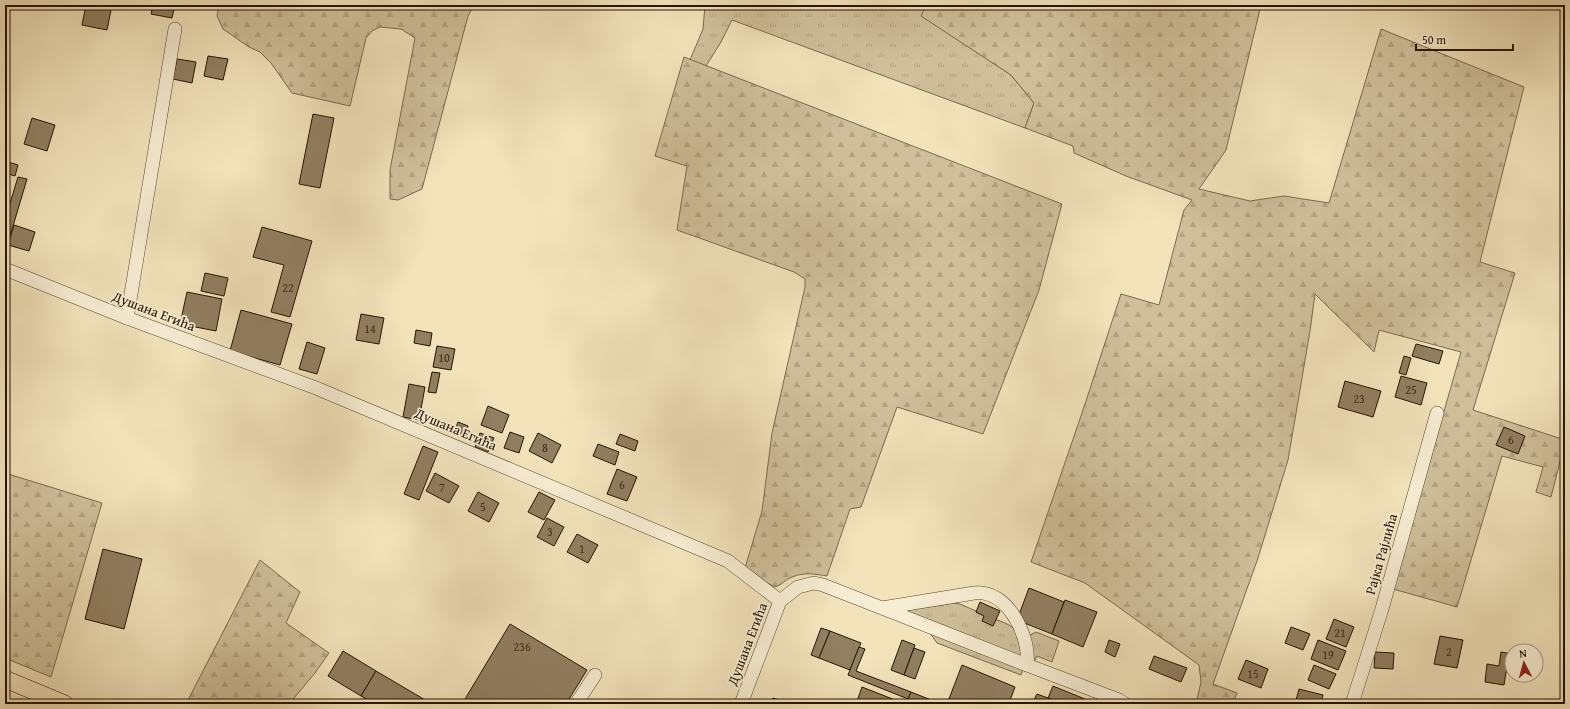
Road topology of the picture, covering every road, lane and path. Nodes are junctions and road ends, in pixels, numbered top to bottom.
1 (175, 29) dead end
2 (5, 269) edge
3 (127, 318) junction
4 (1437, 413) dead end
5 (780, 601) junction
6 (882, 608) junction
7 (1027, 665) junction
8 (595, 675) dead end
9 (5, 679) edge
10 (65, 704) edge
11 (576, 704) edge
12 (740, 704) edge
13 (1125, 704) edge
14 (1352, 704) edge

1 - 3 street
2 - 3 street, Душана Егића
3 - 5 street, Душана Егића
4 - 14 street, Рајка Рајлића
5 - 6 street
5 - 12 street, Душана Егића
6 - 7 street
6 - 7 street
7 - 13 street
8 - 11 street
9 - 10 main road

